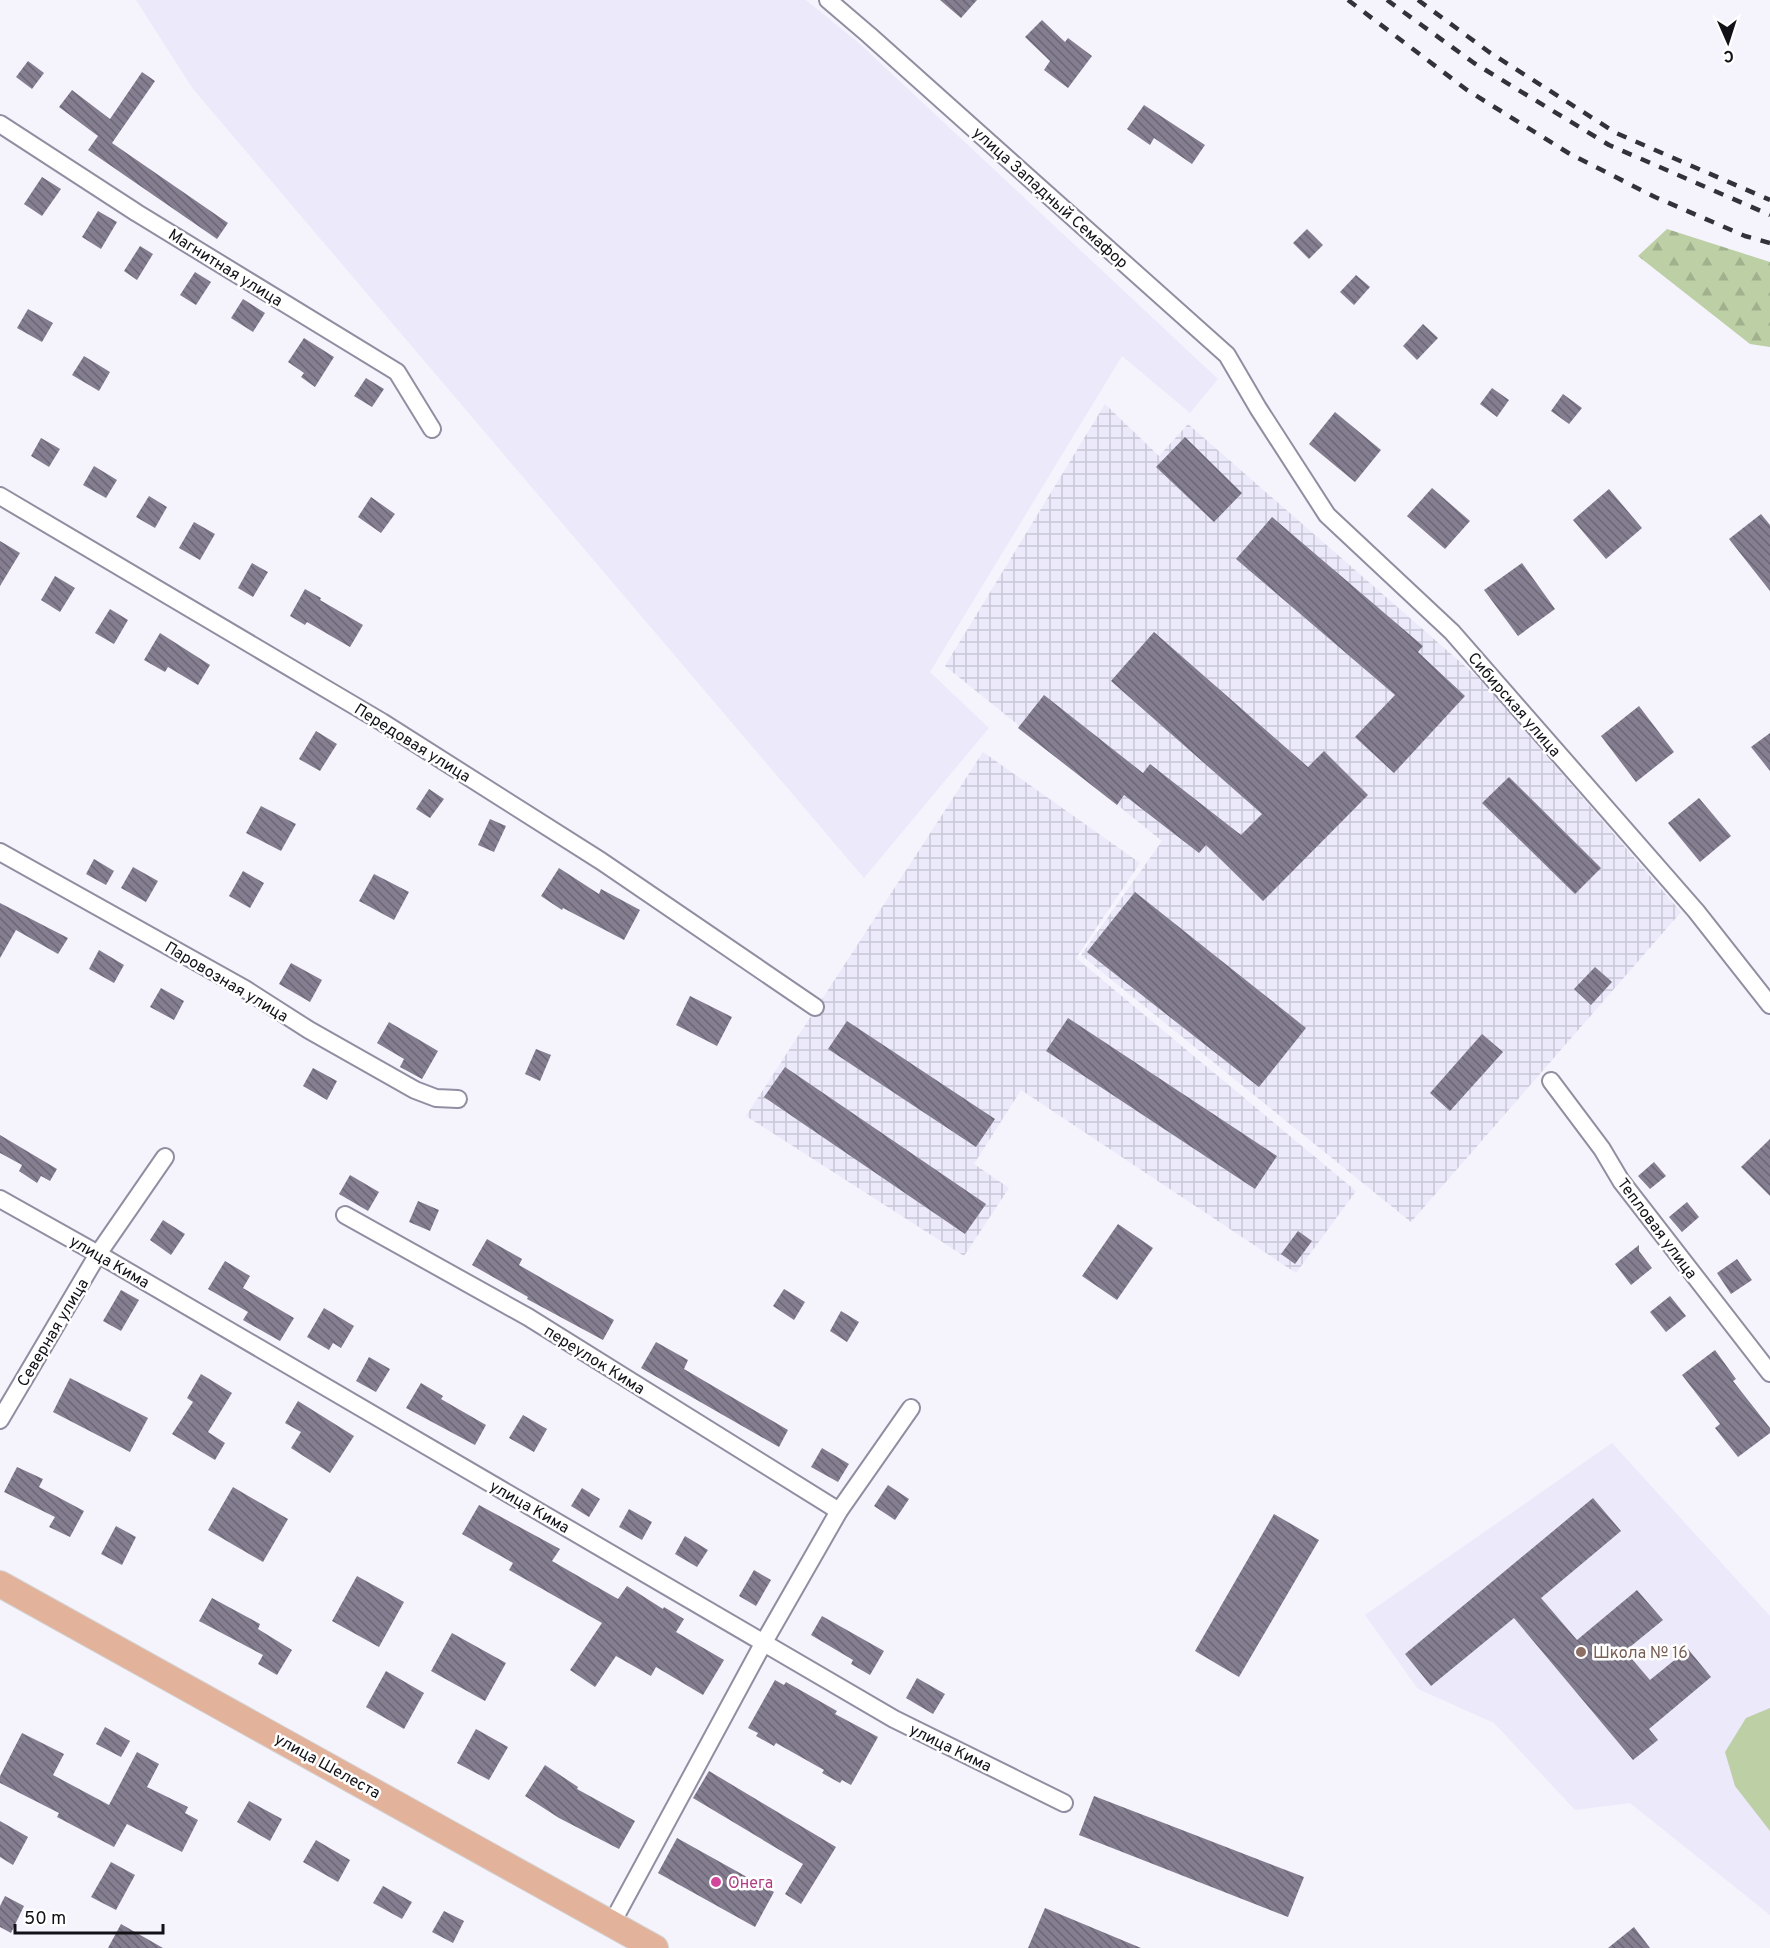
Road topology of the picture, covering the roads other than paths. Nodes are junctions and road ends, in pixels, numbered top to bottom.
1 (828, 0) edge
2 (0, 124) edge
3 (1258, 408) joint
4 (432, 429) dead end
5 (0, 496) edge
6 (0, 852) edge
7 (1770, 1005) edge
8 (815, 1006) dead end
9 (1551, 1081) dead end
10 (458, 1099) dead end
11 (165, 1156) dead end
12 (0, 1199) edge
13 (345, 1215) dead end
14 (98, 1254) junction
15 (1770, 1373) edge
16 (911, 1408) dead end
17 (0, 1420) edge
18 (839, 1511) junction
19 (0, 1584) edge
20 (764, 1642) junction
21 (1064, 1803) dead end
22 (612, 1923) junction
23 (655, 1948) edge

1 - 3 street, улица Западный Семафор
2 - 4 street, Магнитная улица
3 - 7 street, Сибирская улица
5 - 8 street, Передовая улица
6 - 10 street, Паровозная улица
9 - 15 street, Тепловая улица
11 - 14 street, Северная улица
12 - 14 street, улица Кима
13 - 18 street, переулок Кима
14 - 17 street, Северная улица
14 - 20 street, улица Кима
16 - 18 street
18 - 20 street
19 - 22 main road, улица Шелеста
20 - 21 street, улица Кима
20 - 22 street
22 - 23 main road, улица Шелеста

